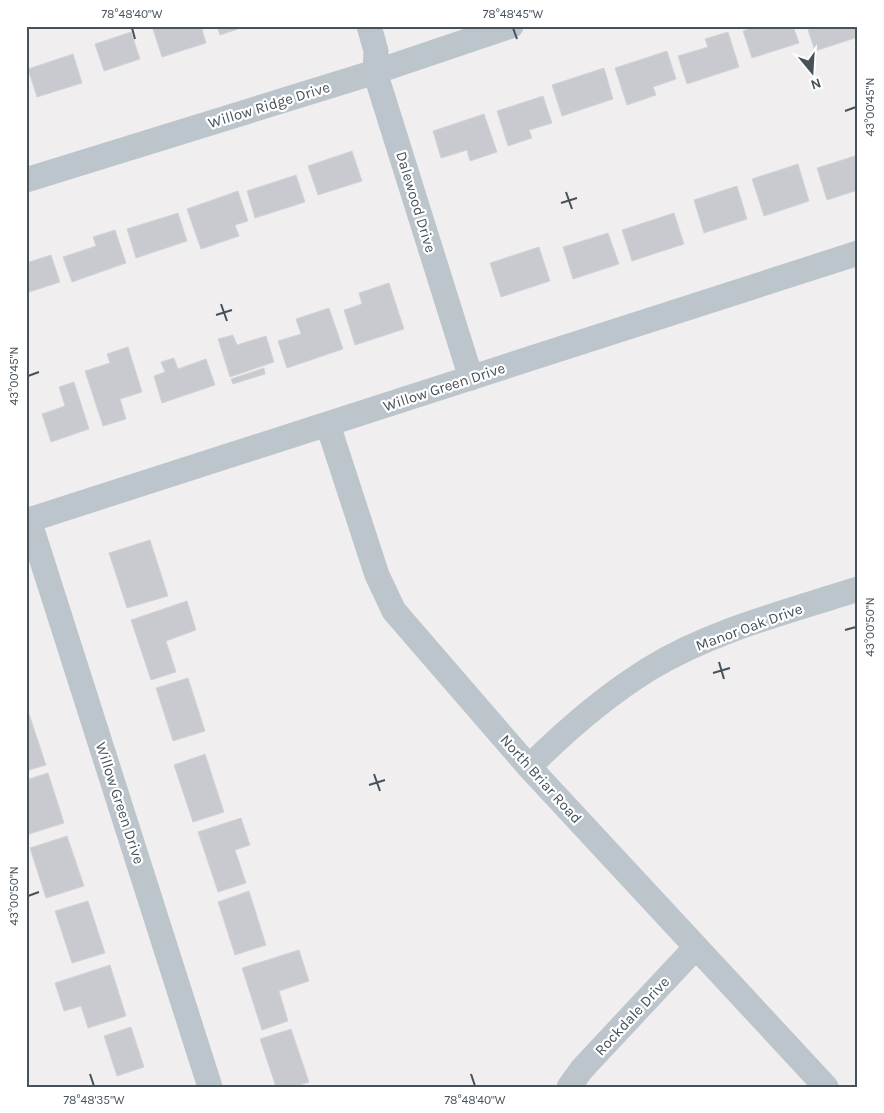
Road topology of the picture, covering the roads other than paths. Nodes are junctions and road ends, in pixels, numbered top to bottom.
1 (369, 26) edge
2 (510, 26) edge
3 (375, 72) junction
4 (26, 180) edge
5 (858, 253) edge
6 (471, 378) junction
7 (328, 425) junction
8 (28, 521) edge
9 (858, 590) edge
10 (529, 767) junction
11 (696, 947) junction
12 (210, 1087) edge
13 (569, 1087) edge
14 (826, 1087) edge

1 - 3 street, Dalewood Drive
2 - 3 street, Willow Ridge Drive
3 - 4 street, Willow Ridge Drive
3 - 6 street, Dalewood Drive
5 - 6 street, Willow Green Drive
6 - 7 street, Willow Green Drive
7 - 8 street, Willow Green Drive
7 - 10 street, North Briar Road
8 - 12 street, Willow Green Drive
9 - 10 street, Manor Oak Drive
10 - 11 street, North Briar Road
11 - 13 street, Rockdale Drive
11 - 14 street, North Briar Road

